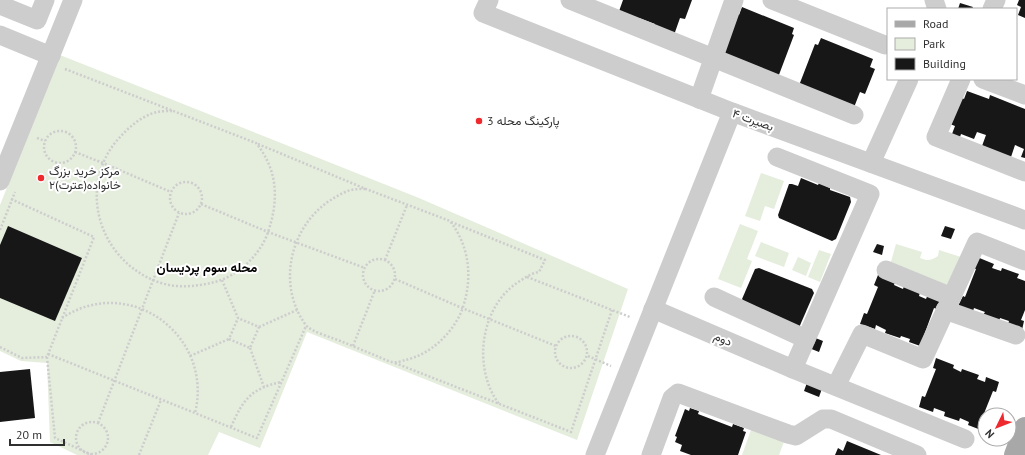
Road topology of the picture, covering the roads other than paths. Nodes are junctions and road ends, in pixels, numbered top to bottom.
1 (45, 0) edge
2 (73, 0) edge
3 (570, 0) edge
4 (734, 0) edge
5 (772, 0) edge
6 (0, 5) edge
7 (486, 7) edge
8 (0, 35) edge
9 (885, 45) dead end
10 (51, 56) junction
11 (714, 58) junction
12 (908, 80) edge
13 (961, 80) edge
14 (986, 80) edge
15 (1025, 95) edge
16 (699, 99) junction
17 (732, 112) junction
18 (854, 115) dead end
19 (777, 157) dead end
20 (872, 164) junction
21 (1025, 172) edge
22 (3, 189) edge
23 (1025, 220) edge
24 (1025, 260) edge
25 (886, 270) dead end
26 (714, 297) dead end
27 (949, 304) junction
28 (653, 309) junction
29 (1016, 335) dead end
30 (806, 339) junction
31 (793, 369) junction
32 (836, 386) junction
33 (1025, 428) edge
34 (965, 439) dead end
35 (595, 455) edge
36 (651, 455) edge
37 (917, 455) edge
38 (1015, 455) edge

1 - 6 street
2 - 10 street
3 - 11 street
4 - 11 street
5 - 9 street
7 - 16 street, بصیرت ۴
8 - 10 street
10 - 22 street
11 - 16 street
11 - 18 street
12 - 20 street
13 - 21 street
14 - 15 street
16 - 17 street, بصیرت ۴
17 - 20 street, بصیرت ۴
17 - 28 street
19 - 30 street
20 - 23 street, بصیرت ۴
24 - 27 street
25 - 27 street
26 - 30 street
27 - 29 street
27 - 32 street
28 - 31 street, دوم
28 - 35 street
30 - 31 street
31 - 32 street, دوم
32 - 34 street, دوم
33 - 38 main road
36 - 37 street

